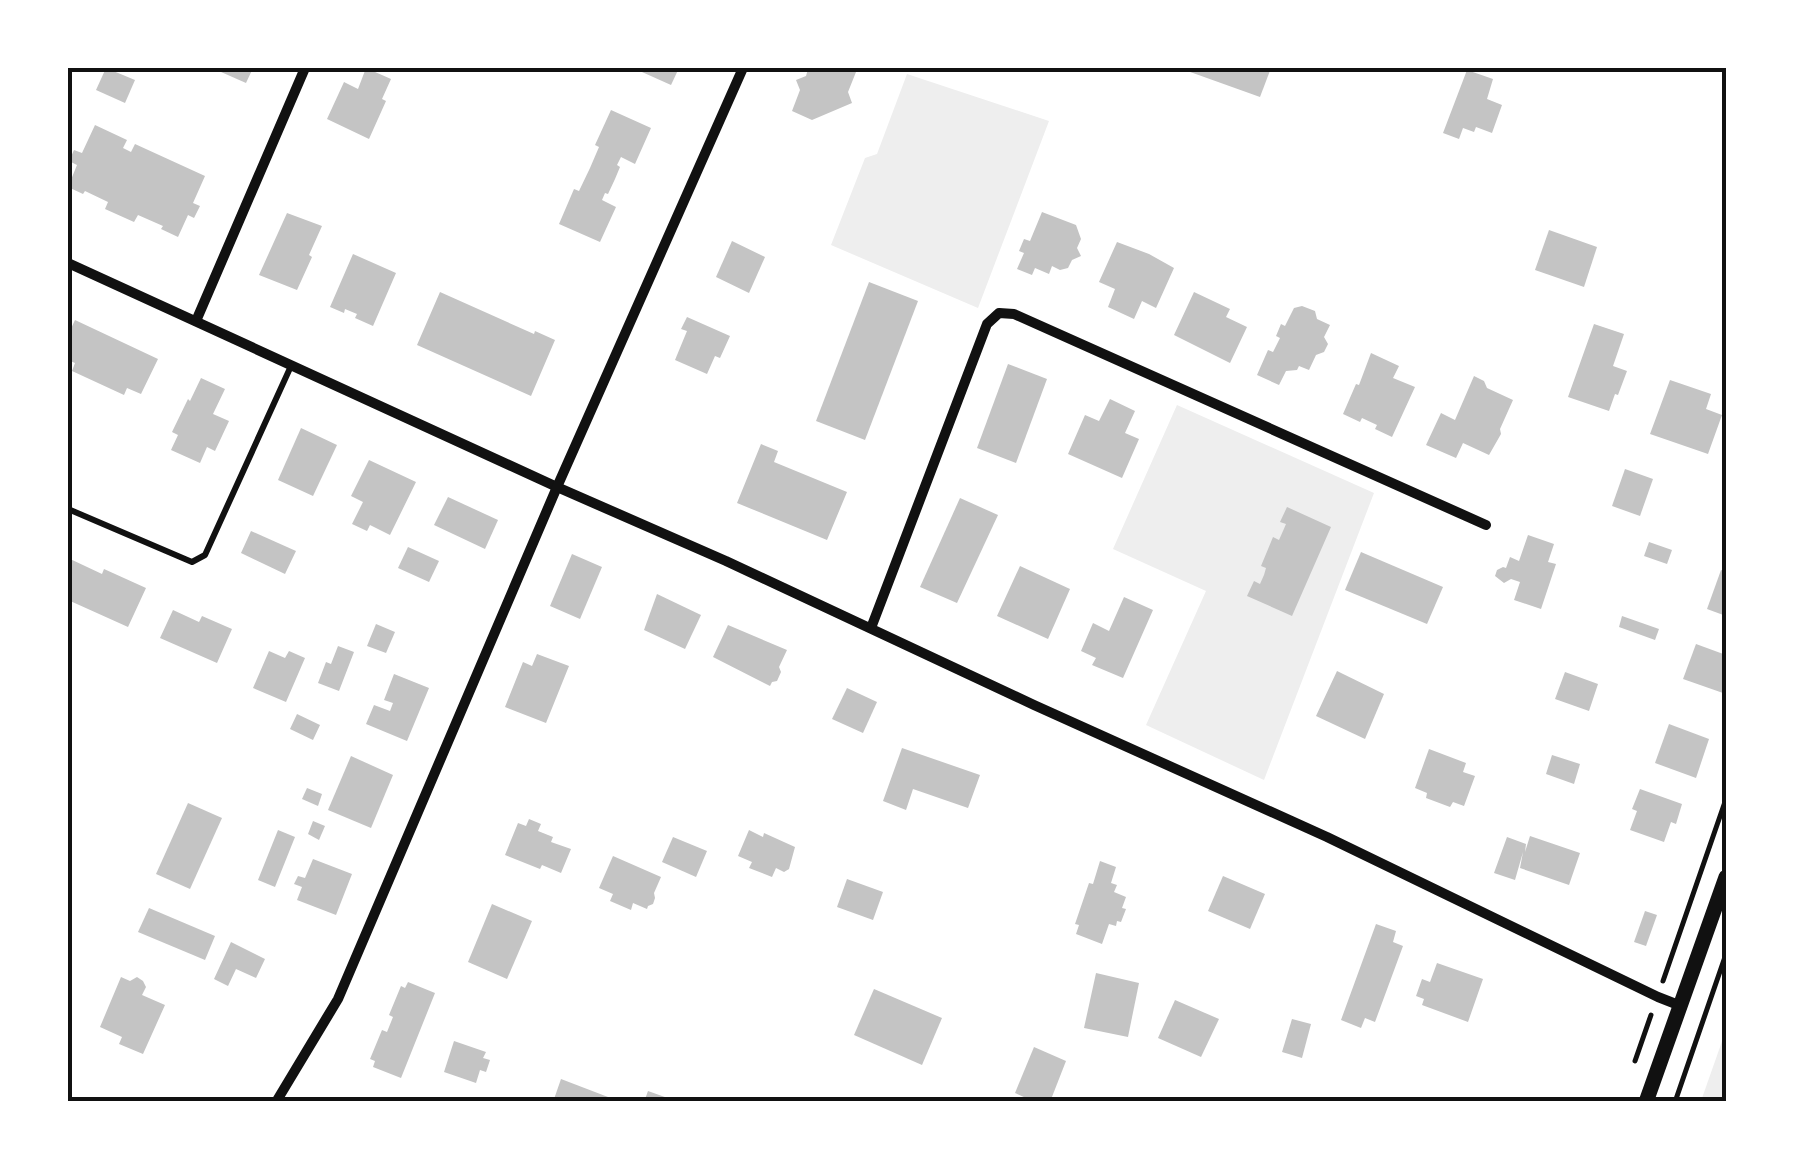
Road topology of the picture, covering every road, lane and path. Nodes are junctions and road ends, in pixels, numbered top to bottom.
1 (305, 68) edge
2 (743, 68) edge
3 (68, 263) edge
4 (196, 321) junction
5 (291, 364) junction
6 (556, 487) junction
7 (68, 509) edge
8 (1486, 525) dead end
9 (871, 628) junction
10 (1726, 800) edge
11 (1726, 877) edge
12 (1726, 954) edge
13 (1658, 996) junction
14 (1681, 1006) junction
15 (1633, 1066) dead end
16 (276, 1102) edge
17 (1646, 1102) edge
18 (1675, 1102) edge

1 - 4 street
2 - 6 street
3 - 4 street
4 - 5 street
5 - 6 street
5 - 7 lane
6 - 9 street
6 - 16 street
8 - 9 street
9 - 13 street
10 - 13 path
11 - 14 street
12 - 18 path
13 - 14 street
13 - 15 path
14 - 17 street

